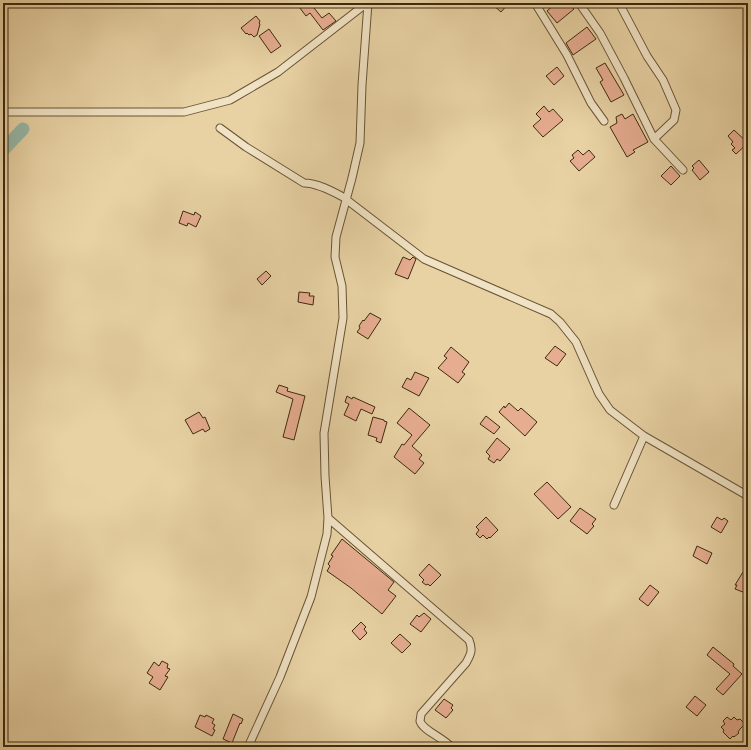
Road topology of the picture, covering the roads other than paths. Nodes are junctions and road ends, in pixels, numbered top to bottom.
1 (367, 3) edge
2 (535, 3) edge
3 (579, 3) edge
4 (619, 3) edge
5 (3, 112) edge
6 (604, 121) dead end
7 (220, 128) dead end
8 (654, 139) junction
9 (683, 170) dead end
10 (346, 200) junction
11 (644, 436) junction
12 (748, 496) edge
13 (614, 505) dead end
14 (328, 518) junction
15 (248, 747) edge
16 (451, 747) edge

1 - 5 street
1 - 10 street
2 - 6 street
3 - 8 street
4 - 8 street
7 - 10 street
8 - 9 street
10 - 11 street
10 - 14 street
11 - 12 street
11 - 13 street
14 - 15 street
14 - 16 street

